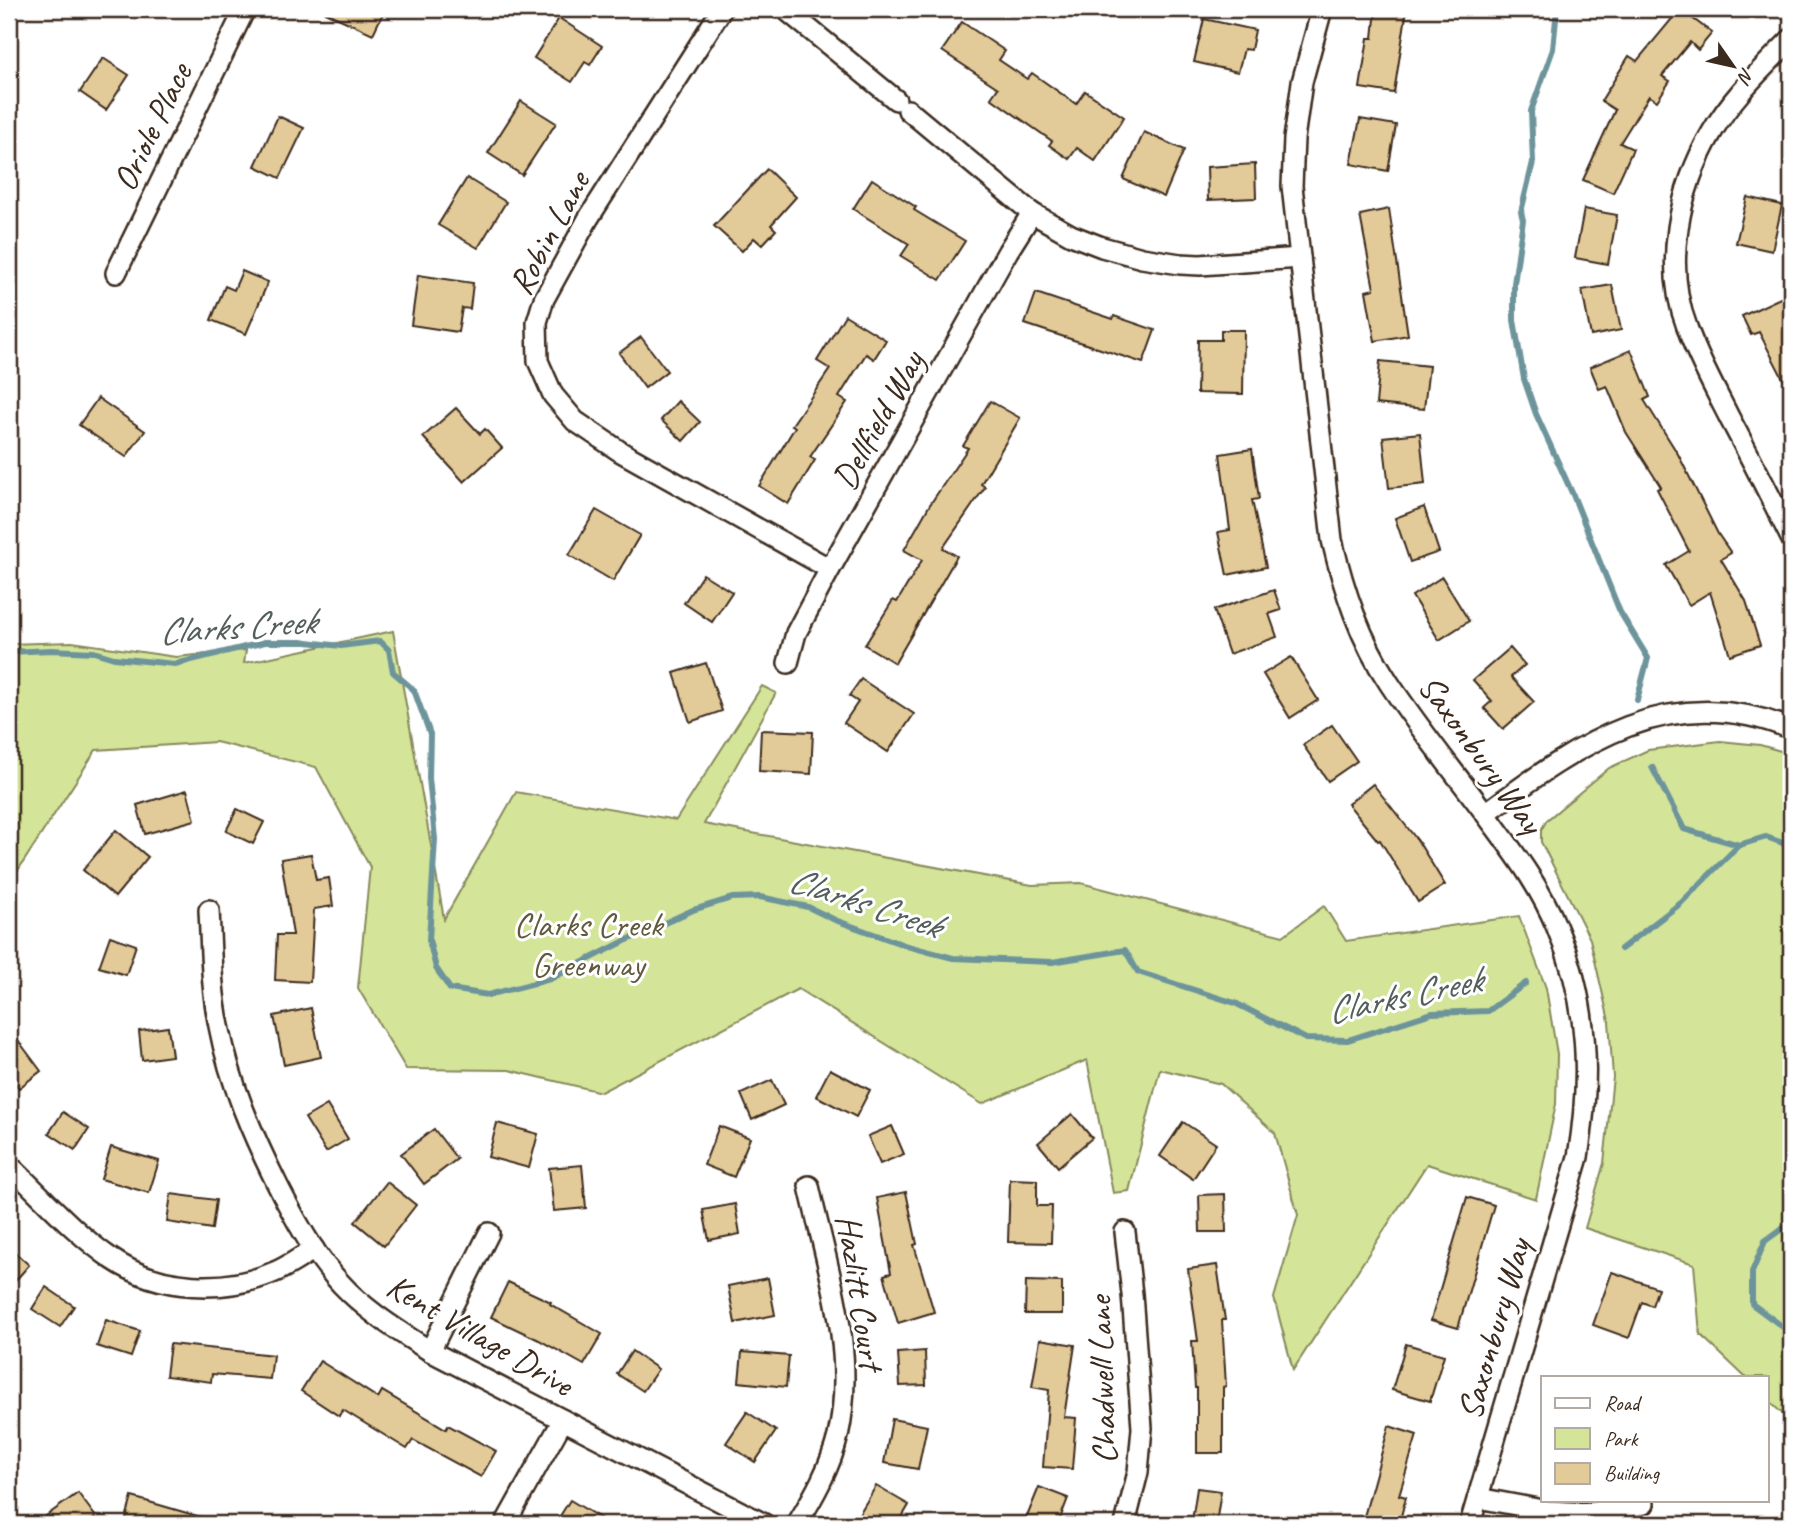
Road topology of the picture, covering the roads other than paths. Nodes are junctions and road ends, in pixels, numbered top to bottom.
1 (245, 9) edge
2 (722, 9) edge
3 (785, 9) edge
4 (1322, 9) edge
5 (1791, 39) edge
6 (1032, 213) junction
7 (1300, 258) junction
8 (116, 273) dead end
9 (1791, 537) edge
10 (830, 569) junction
11 (788, 663) dead end
12 (1791, 729) edge
13 (1486, 813) junction
14 (209, 910) dead end
15 (9, 1165) edge
16 (809, 1186) dead end
17 (1125, 1232) dead end
18 (489, 1233) dead end
19 (314, 1249) junction
20 (430, 1351) junction
21 (563, 1420) junction
22 (1478, 1498) junction
23 (1644, 1504) dead end
24 (505, 1524) edge
25 (764, 1524) edge
26 (797, 1524) edge
27 (1125, 1524) edge
28 (1470, 1524) edge

1 - 8 street, Oriole Place
2 - 10 street, Robin Lane
3 - 6 street
4 - 7 street, Saxonbury Way
5 - 9 street
6 - 7 street
6 - 10 street, Dellfield Way
7 - 13 street, Saxonbury Way
10 - 11 street, Dellfield Way
12 - 13 street
13 - 22 street, Saxonbury Way
14 - 19 street, Kent Village Drive
15 - 19 street
16 - 26 street, Hazlitt Court
17 - 27 street, Chadwell Lane
18 - 20 street
19 - 20 street, Kent Village Drive
20 - 21 street, Kent Village Drive
21 - 24 street
21 - 25 street, Kent Village Drive
22 - 23 street
22 - 28 street, Saxonbury Way

